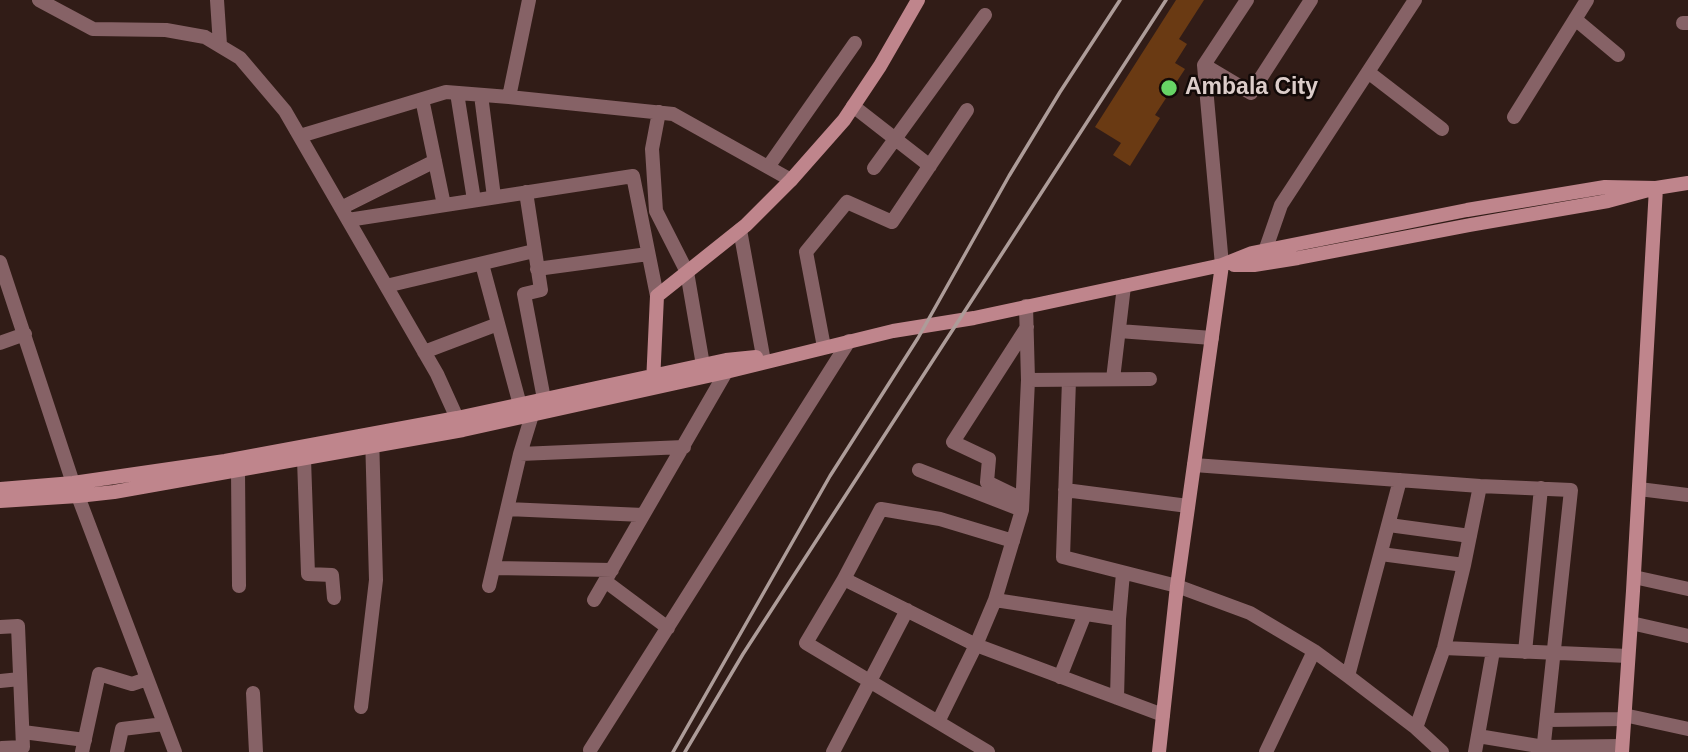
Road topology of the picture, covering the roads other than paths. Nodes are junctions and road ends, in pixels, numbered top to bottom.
1 (39, 0) edge
2 (217, 0) edge
3 (529, 0) edge
4 (918, 0) edge
5 (1247, 0) edge
6 (1311, 0) edge
7 (1415, 0) edge
8 (1587, 0) edge
9 (985, 15) dead end
10 (1575, 19) junction
11 (855, 43) dead end
12 (220, 46) junction
13 (1618, 55) dead end
14 (1204, 65) junction
15 (1368, 72) junction
16 (457, 93) junction
17 (481, 95) junction
18 (509, 97) junction
19 (422, 99) junction
20 (853, 106) junction
21 (967, 110) dead end
22 (659, 112) junction
23 (1514, 117) dead end
24 (1442, 129) dead end
25 (299, 136) junction
26 (896, 139) junction
27 (435, 161) junction
28 (930, 166) junction
29 (768, 167) junction
30 (874, 168) dead end
31 (792, 180) junction
32 (1688, 183) edge
33 (1656, 188) junction
34 (526, 192) junction
35 (494, 197) junction
36 (474, 200) junction
37 (444, 205) junction
38 (344, 214) junction
39 (740, 230) junction
40 (534, 251) junction
41 (1265, 251) junction
42 (648, 254) junction
43 (0, 262) edge
44 (482, 264) junction
45 (1222, 265) junction
46 (537, 269) junction
47 (687, 272) junction
48 (386, 286) junction
49 (1124, 286) junction
50 (657, 296) junction
51 (1026, 306) junction
52 (498, 324) junction
53 (1027, 327) junction
54 (1119, 331) junction
55 (25, 334) junction
56 (1212, 338) junction
57 (849, 341) junction
58 (0, 343) edge
59 (821, 348) junction
60 (424, 352) junction
61 (763, 356) junction
62 (702, 365) junction
63 (726, 372) junction
64 (1113, 379) junction
65 (1150, 379) dead end
66 (1028, 380) junction
67 (1069, 380) junction
68 (653, 382) junction
69 (544, 399) junction
70 (520, 405) junction
71 (531, 415) junction
72 (460, 424) junction
73 (372, 440) junction
74 (684, 447) junction
75 (520, 454) junction
76 (304, 459) junction
77 (1194, 465) junction
78 (919, 470) dead end
79 (237, 471) junction
80 (1400, 480) junction
81 (1480, 486) junction
82 (1541, 488) junction
83 (0, 489) edge
84 (1639, 489) junction
85 (76, 490) junction
86 (1065, 491) junction
87 (1688, 495) edge
88 (0, 501) edge
89 (1022, 505) junction
90 (1188, 506) junction
91 (507, 509) junction
92 (643, 515) junction
93 (1388, 525) junction
94 (1470, 536) junction
95 (1013, 541) junction
96 (1381, 554) junction
97 (1464, 565) junction
98 (494, 568) junction
99 (1123, 573) junction
100 (608, 575) junction
101 (1634, 576) junction
102 (844, 579) junction
103 (239, 586) dead end
104 (489, 586) dead end
105 (1177, 586) junction
106 (1688, 589) edge
107 (334, 598) dead end
108 (594, 600) dead end
109 (995, 600) junction
110 (907, 610) junction
111 (1084, 614) junction
112 (1119, 619) junction
113 (1631, 623) junction
114 (0, 627) edge
115 (668, 628) junction
116 (1688, 635) edge
117 (976, 645) junction
118 (1444, 648) junction
119 (1493, 650) junction
120 (1314, 651) junction
121 (1525, 652) junction
122 (1553, 653) junction
123 (1628, 656) junction
124 (1348, 676) junction
125 (1060, 677) junction
126 (20, 679) junction
127 (147, 679) junction
128 (0, 681) edge
129 (870, 681) junction
130 (253, 693) dead end
131 (1117, 698) junction
132 (361, 707) dead end
133 (1163, 715) junction
134 (1624, 717) junction
135 (1546, 720) junction
136 (938, 722) junction
137 (164, 724) junction
138 (1416, 728) junction
139 (1688, 729) edge
140 (23, 732) junction
141 (1478, 736) junction
142 (84, 746) edge
143 (1544, 749) edge
144 (1580, 749) edge
145 (1622, 749) edge
146 (590, 750) edge
147 (2, 752) edge
148 (117, 752) edge
149 (175, 752) edge
150 (256, 752) edge
151 (833, 752) edge
152 (988, 752) edge
153 (1159, 752) edge
154 (1266, 752) edge
155 (1442, 752) edge
156 (1475, 752) edge

1 - 12 street
2 - 12 street
3 - 18 street
4 - 20 main road
5 - 14 street
6 - 14 street
7 - 15 street
8 - 10 street
9 - 26 street
10 - 13 street
10 - 23 street
11 - 29 street
12 - 25 street
14 - 45 street
15 - 24 street
15 - 41 street
16 - 17 street
16 - 19 street
16 - 36 street
17 - 18 street
17 - 35 street
18 - 22 street
19 - 25 street
19 - 27 street
20 - 26 street
20 - 31 main road
21 - 28 street
22 - 29 street
22 - 47 street
25 - 38 street
26 - 28 street
26 - 30 street
27 - 37 street
27 - 38 street
28 - 59 street
29 - 31 street
31 - 39 main road
32 - 33 main road
33 - 41 main road
33 - 45 main road
33 - 84 main road
34 - 35 street
34 - 40 street
34 - 42 street
35 - 36 street
36 - 37 street
37 - 38 street
38 - 48 street
39 - 47 main road
39 - 61 street
40 - 44 street
40 - 46 street
41 - 45 main road
42 - 46 street
42 - 50 street
43 - 55 street
44 - 48 street
44 - 52 street
45 - 49 main road
45 - 56 main road
46 - 69 street
47 - 50 main road
47 - 62 street
48 - 60 street
49 - 51 main road
49 - 54 street
50 - 68 main road
51 - 53 street
51 - 57 main road
52 - 60 street
52 - 70 street
53 - 66 street
53 - 89 street
54 - 56 street
54 - 64 street
55 - 58 street
55 - 85 street
56 - 77 main road
57 - 59 main road
57 - 115 street
59 - 61 main road
59 - 63 main road
60 - 72 street
61 - 62 main road
62 - 68 main road
63 - 68 main road
63 - 74 street
64 - 65 street
64 - 67 street
66 - 67 street
66 - 89 street
67 - 86 street
68 - 69 main road
68 - 71 main road
69 - 70 main road
70 - 72 main road
71 - 72 main road
71 - 75 street
72 - 73 main road
73 - 76 main road
73 - 85 main road
73 - 132 street
74 - 75 street
74 - 92 street
75 - 91 street
76 - 79 main road
76 - 107 street
77 - 80 street
77 - 90 main road
78 - 89 street
79 - 85 main road
79 - 103 street
80 - 81 street
80 - 93 street
81 - 82 street
81 - 94 street
82 - 121 street
82 - 122 street
83 - 85 main road
84 - 87 street
84 - 101 main road
85 - 88 main road
85 - 127 street
86 - 90 street
86 - 99 street
89 - 95 street
90 - 105 main road
91 - 92 street
91 - 98 street
92 - 100 street
93 - 94 street
93 - 96 street
94 - 97 street
95 - 102 street
95 - 109 street
96 - 97 street
96 - 124 street
97 - 118 street
98 - 100 street
98 - 104 street
99 - 105 street
99 - 112 street
100 - 108 street
100 - 115 street
101 - 106 street
101 - 113 main road
102 - 110 street
102 - 129 street
105 - 120 street
105 - 133 main road
109 - 111 street
109 - 117 street
110 - 117 street
110 - 129 street
111 - 112 street
111 - 125 street
112 - 131 street
113 - 116 street
113 - 123 main road
114 - 126 street
115 - 146 street
117 - 125 street
117 - 136 street
118 - 119 street
118 - 138 street
119 - 121 street
119 - 141 street
120 - 124 street
120 - 154 street
121 - 122 street
122 - 123 street
122 - 135 street
123 - 134 main road
124 - 138 street
125 - 131 street
126 - 128 street
126 - 140 street
127 - 137 street
127 - 142 street
129 - 136 street
129 - 151 street
130 - 150 street
131 - 133 street
133 - 153 main road
134 - 135 street
134 - 139 street
134 - 145 main road
135 - 143 street
136 - 152 street
137 - 148 street
137 - 149 street
138 - 155 street
140 - 142 street
140 - 147 street
141 - 143 street
141 - 156 street
143 - 144 street
144 - 145 street

